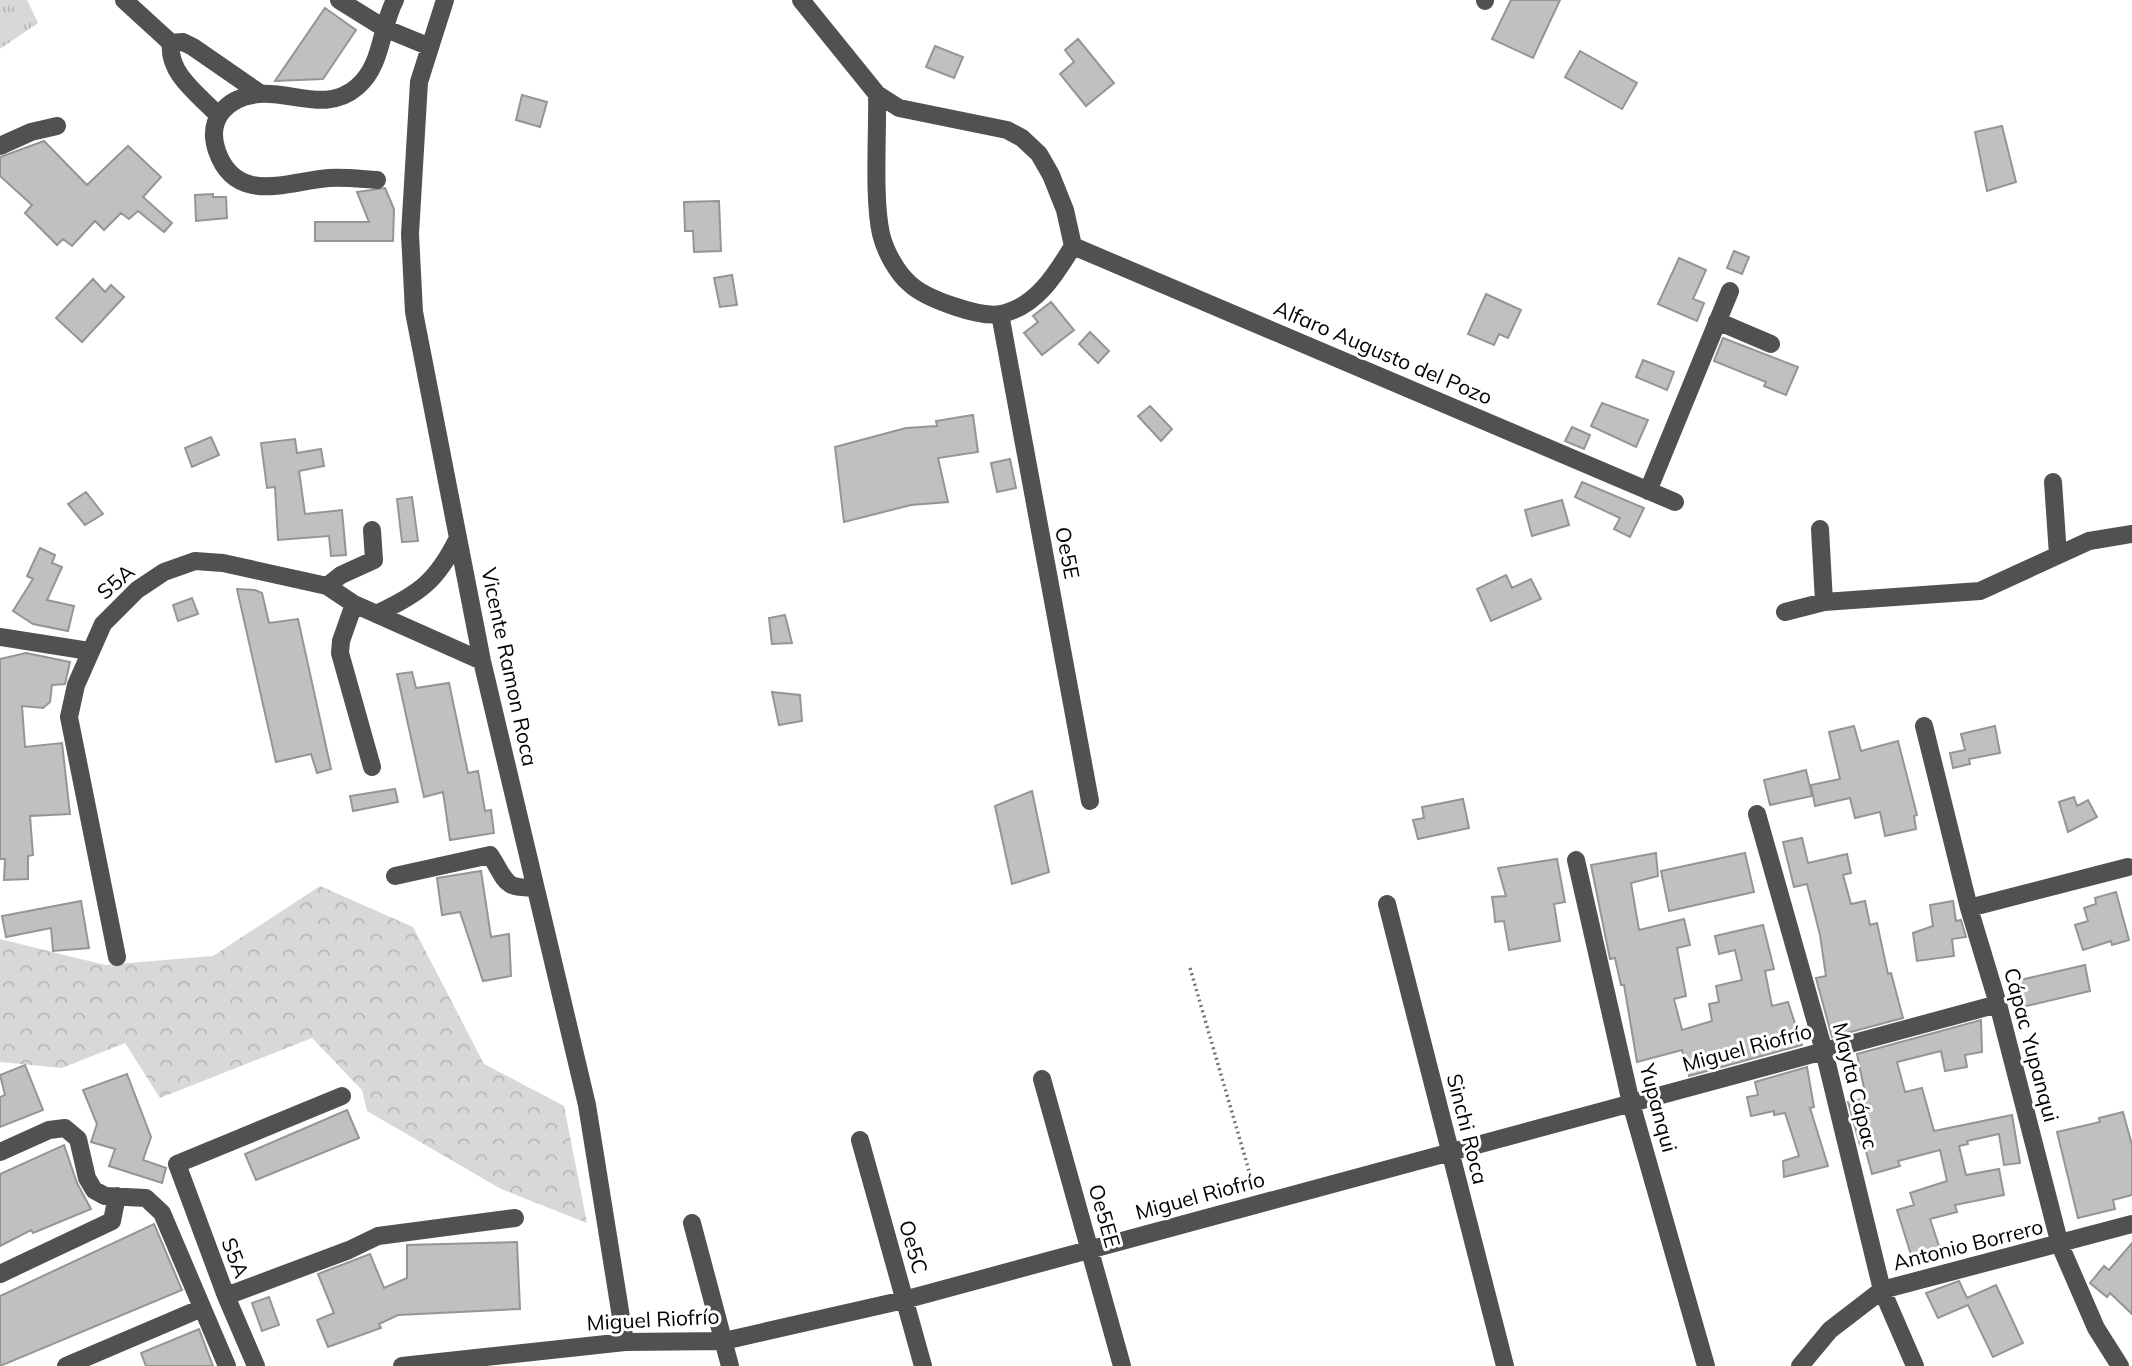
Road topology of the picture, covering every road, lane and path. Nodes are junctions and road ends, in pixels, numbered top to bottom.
1 (124, 0) edge
2 (339, 0) edge
3 (395, 0) edge
4 (445, 0) edge
5 (801, 0) edge
6 (384, 28) junction
7 (171, 43) junction
8 (430, 47) junction
9 (261, 94) junction
10 (877, 94) junction
11 (218, 116) junction
12 (57, 126) dead end
13 (0, 146) edge
14 (377, 180) dead end
15 (1073, 246) junction
16 (1730, 291) dead end
17 (1000, 314) junction
18 (1717, 321) junction
19 (1771, 344) dead end
20 (2053, 482) dead end
21 (1648, 491) junction
22 (1675, 502) dead end
23 (1820, 529) dead end
24 (372, 530) dead end
25 (2132, 534) edge
26 (458, 538) junction
27 (2058, 555) junction
28 (327, 586) junction
29 (1824, 602) junction
30 (354, 604) junction
31 (1785, 612) dead end
32 (376, 614) junction
33 (0, 637) edge
34 (89, 651) junction
35 (482, 661) junction
36 (1924, 726) dead end
37 (372, 767) dead end
38 (1090, 801) dead end
39 (1757, 814) dead end
40 (1576, 860) dead end
41 (2128, 867) dead end
42 (395, 876) dead end
43 (535, 887) junction
44 (1387, 904) dead end
45 (1969, 908) junction
46 (117, 957) dead end
47 (1190, 968) dead end
48 (1998, 1004) junction
49 (1824, 1051) junction
50 (1042, 1079) dead end
51 (342, 1096) dead end
52 (1631, 1103) junction
53 (860, 1140) dead end
54 (0, 1152) edge
55 (1449, 1152) junction
56 (117, 1196) junction
57 (1259, 1203) junction
58 (515, 1218) dead end
59 (692, 1223) dead end
60 (2132, 1224) edge
61 (2060, 1245) junction
62 (1090, 1250) junction
63 (0, 1274) edge
64 (1882, 1290) junction
65 (226, 1296) junction
66 (904, 1300) junction
67 (202, 1308) junction
68 (724, 1341) junction
69 (625, 1342) junction
70 (409, 1365) edge
71 (66, 1366) edge
72 (227, 1366) edge
73 (256, 1366) edge
74 (730, 1366) edge
75 (923, 1366) edge
76 (1122, 1366) edge
77 (1505, 1366) edge
78 (1706, 1366) edge
79 (1800, 1366) edge
80 (1915, 1366) edge
81 (2120, 1366) edge

1 - 7 street
2 - 6 street
3 - 6 street
4 - 8 street, Vicente Ramon Roca
5 - 10 street
6 - 8 street
6 - 9 street
7 - 9 street
7 - 11 street
8 - 26 street, Vicente Ramon Roca
9 - 11 street
10 - 15 street
10 - 17 street
11 - 14 street
12 - 13 street
15 - 17 street
15 - 21 street, Alfaro Augusto del Pozo
16 - 18 street
17 - 38 street, Oe5E
18 - 19 street
18 - 21 street
20 - 27 street
21 - 22 street, Alfaro Augusto del Pozo
23 - 29 street
24 - 28 street
25 - 27 street
26 - 32 street
26 - 35 street, Vicente Ramon Roca
27 - 29 street
28 - 30 street, S5A
28 - 34 street, S5A
29 - 31 street
30 - 32 street, S5A
30 - 37 street
32 - 35 street, S5A
33 - 34 street
34 - 46 street, S5A
35 - 43 street, Vicente Ramon Roca
36 - 45 street, Cápac Yupanqui
39 - 49 street, Mayta Cápac
40 - 52 street, Yupanqui
41 - 45 street
42 - 43 street
43 - 69 street, Vicente Ramon Roca
44 - 55 street, Sinchi Roca
45 - 48 street, Cápac Yupanqui
47 - 57 path
48 - 49 street, Miguel Riofrío
48 - 61 street, Cápac Yupanqui
49 - 52 street, Miguel Riofrío
49 - 64 street, Mayta Cápac
50 - 62 street, Oe5EE
51 - 65 street, S5A
52 - 55 street, Miguel Riofrío
52 - 78 street, Yupanqui
53 - 66 street, Oe5C
54 - 56 street
55 - 57 street, Miguel Riofrío
55 - 77 street, Sinchi Roca
56 - 63 street
56 - 67 street
57 - 62 street, Miguel Riofrío
58 - 65 street
59 - 68 street
60 - 61 street, Antonio Borrero
61 - 64 street, Antonio Borrero
61 - 81 street, Cápac Yupanqui
62 - 66 street, Miguel Riofrío
62 - 76 street, Oe5EE
64 - 79 street, Antonio Borrero
64 - 80 street, Mayta Cápac
65 - 73 street, S5A
66 - 68 street, Miguel Riofrío
66 - 75 street, Oe5C
67 - 71 street
67 - 72 street
68 - 69 street, Miguel Riofrío
68 - 74 street
69 - 70 street, Miguel Riofrío

